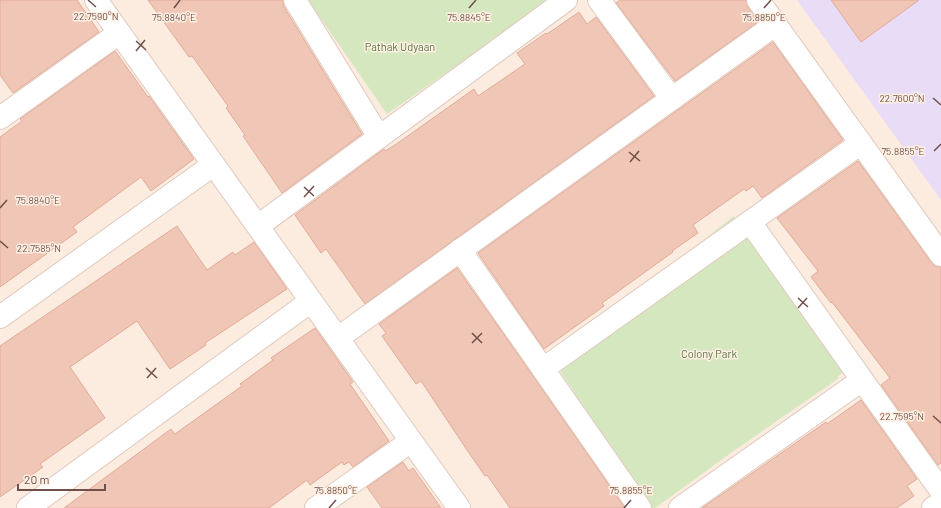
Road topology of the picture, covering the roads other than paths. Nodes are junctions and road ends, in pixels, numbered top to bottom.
1 (96, 0) edge
2 (294, 0) edge
3 (566, 0) edge
4 (600, 0) edge
5 (758, 0) edge
6 (776, 24) junction
7 (119, 33) junction
8 (672, 99) junction
9 (3, 108) edge
10 (379, 137) junction
11 (861, 143) junction
12 (213, 165) junction
13 (750, 222) junction
14 (258, 226) junction
15 (460, 250) junction
16 (941, 255) edge
17 (311, 301) junction
18 (0, 317) edge
19 (338, 338) junction
20 (543, 369) junction
21 (862, 380) junction
22 (411, 441) junction
23 (941, 490) edge
24 (941, 503) edge
25 (28, 508) edge
26 (316, 508) edge
27 (459, 508) edge
28 (640, 508) edge
29 (680, 508) edge
30 (933, 508) edge

1 - 7 street
2 - 10 street
3 - 10 street
4 - 8 street
5 - 6 street
6 - 8 street
6 - 11 street
7 - 9 street
7 - 12 street
8 - 15 street
10 - 14 street
11 - 13 street
11 - 16 street
12 - 14 street
12 - 18 street
13 - 20 street
13 - 21 street
14 - 17 street
15 - 19 street
15 - 20 street
17 - 19 street
17 - 25 street
19 - 22 street
20 - 28 street
21 - 23 street
21 - 29 street
22 - 26 street
22 - 27 street
24 - 30 street

